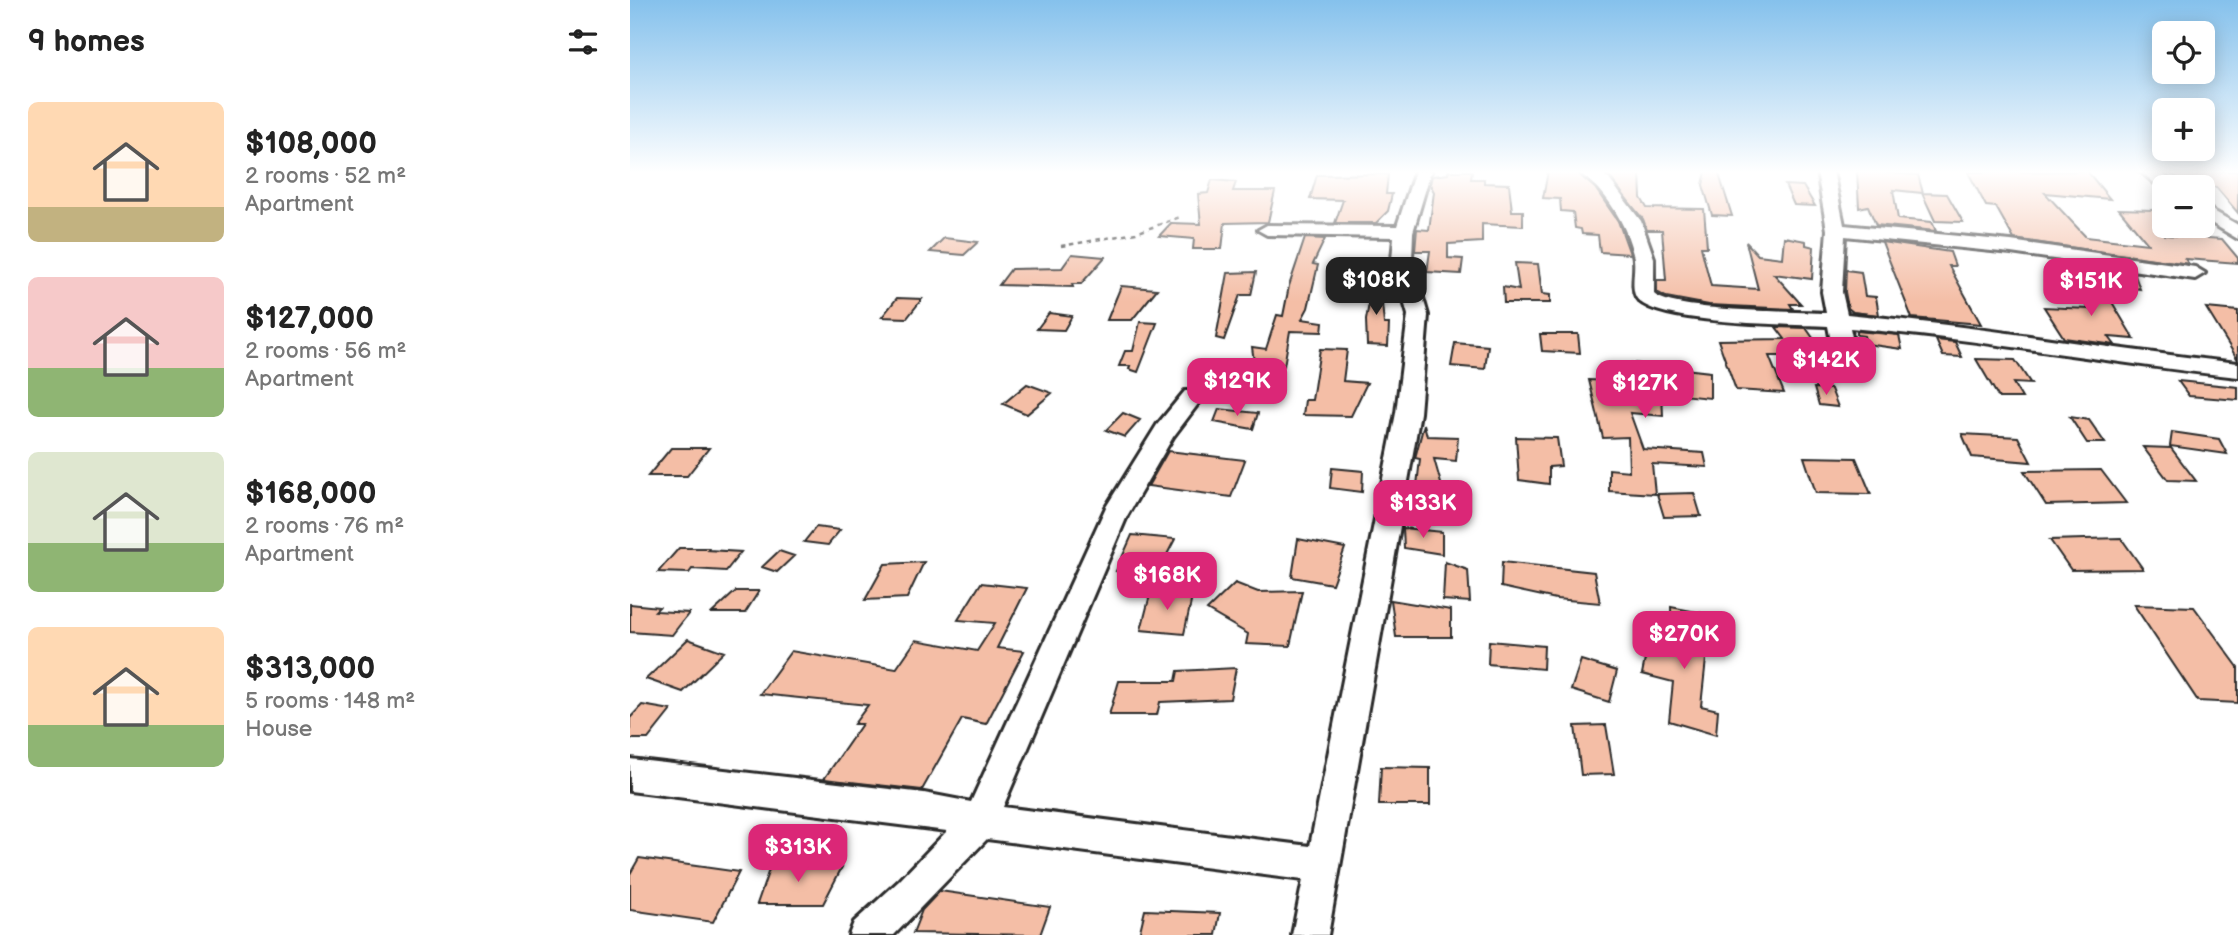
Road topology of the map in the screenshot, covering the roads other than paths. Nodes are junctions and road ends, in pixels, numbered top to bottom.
1 (1409, 215) edge
2 (1627, 215) edge
3 (1833, 215) edge
4 (2215, 218) edge
5 (1267, 230) dead end
6 (1836, 230) junction
7 (1404, 232) junction
8 (2238, 233) edge
9 (2195, 273) dead end
10 (1837, 320) junction
11 (1798, 355) dead end
12 (2238, 370) edge
13 (1193, 396) dead end
14 (630, 775) edge
15 (981, 821) junction
16 (1323, 865) junction
17 (867, 935) edge
18 (1310, 935) edge

1 - 7 street
2 - 10 street
3 - 6 street
4 - 8 street
5 - 7 street
6 - 9 street
6 - 10 street
7 - 16 street
10 - 11 street
10 - 12 street
13 - 15 street
14 - 15 street
15 - 16 street
15 - 17 street
16 - 18 street

